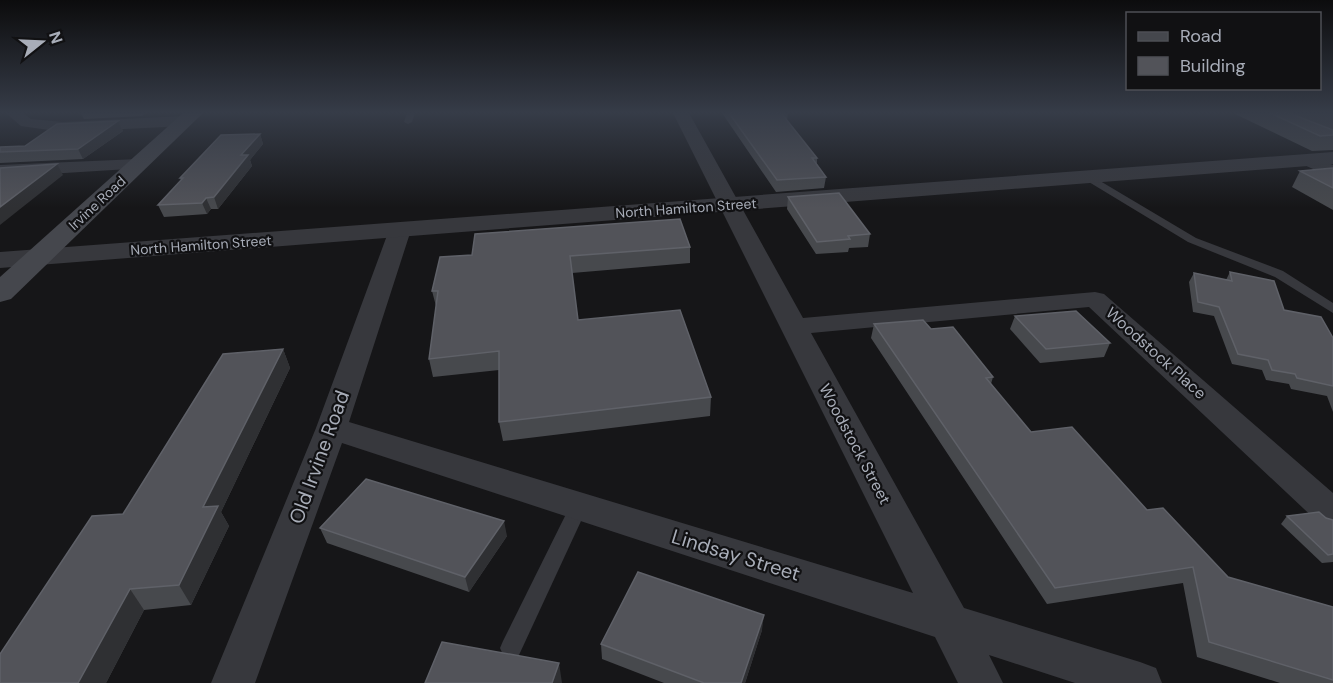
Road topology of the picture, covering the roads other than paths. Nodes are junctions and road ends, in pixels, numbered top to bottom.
1 (160, 145) edge
2 (698, 145) edge
3 (1333, 158) edge
4 (1308, 160) junction
5 (139, 164) junction
6 (0, 171) edge
7 (1333, 172) edge
8 (1087, 177) junction
9 (730, 204) junction
10 (400, 230) junction
11 (38, 257) junction
12 (0, 260) edge
13 (0, 293) edge
14 (1333, 309) edge
15 (795, 327) junction
16 (332, 428) junction
17 (579, 506) junction
18 (1333, 514) edge
19 (949, 622) junction
20 (511, 648) dead end
21 (234, 683) edge
22 (981, 683) edge
23 (1140, 683) edge

1 - 5 main road, Irvine Road
2 - 9 street, Woodstock Street
3 - 4 street, North Hamilton Street
4 - 7 street
4 - 8 street, North Hamilton Street
5 - 6 street
5 - 11 main road, Irvine Road
8 - 9 street, North Hamilton Street
8 - 14 lane
9 - 10 street, North Hamilton Street
9 - 15 street, Woodstock Street
10 - 11 street, North Hamilton Street
10 - 16 street, Old Irvine Road
11 - 12 street, North Hamilton Street
11 - 13 main road, Irvine Road
15 - 18 street, Woodstock Place
15 - 19 street, Woodstock Street
16 - 17 street, Lindsay Street
16 - 21 street, Old Irvine Road
17 - 19 street, Lindsay Street
17 - 20 lane
19 - 22 street, Woodstock Street
19 - 23 street, Lindsay Street

